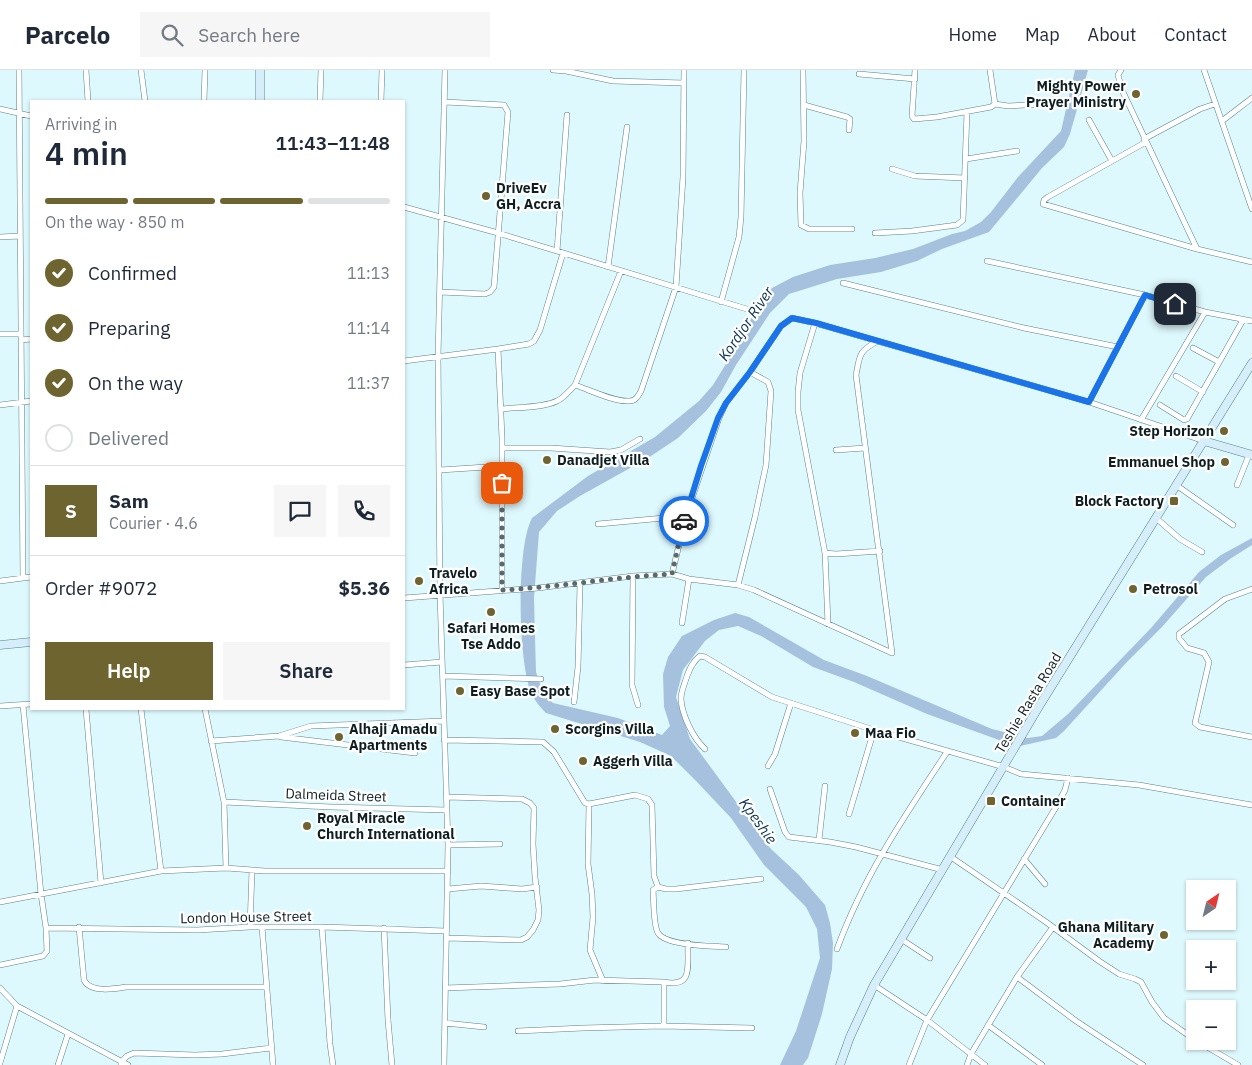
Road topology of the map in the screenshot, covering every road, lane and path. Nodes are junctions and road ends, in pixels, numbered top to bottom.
1 (19, 70) edge
2 (86, 70) edge
3 (142, 70) edge
4 (204, 70) edge
5 (260, 70) edge
6 (321, 70) edge
7 (382, 70) edge
8 (445, 70) edge
9 (554, 70) edge
10 (684, 70) edge
11 (744, 70) edge
12 (803, 70) edge
13 (916, 70) edge
14 (990, 70) edge
15 (1121, 70) edge
16 (1204, 70) edge
17 (859, 74) dead end
18 (915, 79) junction
19 (684, 83) junction
20 (1252, 98) edge
21 (88, 100) edge
22 (145, 100) edge
23 (204, 100) edge
24 (260, 100) edge
25 (320, 100) edge
26 (381, 100) edge
27 (445, 102) junction
28 (995, 104) junction
29 (1042, 104) dead end
30 (1215, 104) junction
31 (804, 105) junction
32 (0, 109) edge
33 (967, 112) junction
34 (19, 114) junction
35 (567, 115) dead end
36 (30, 116) edge
37 (1089, 120) dead end
38 (1222, 121) junction
39 (628, 127) dead end
40 (850, 130) dead end
41 (1145, 141) junction
42 (1017, 151) dead end
43 (966, 159) junction
44 (1112, 161) junction
45 (892, 169) dead end
46 (965, 178) junction
47 (405, 207) edge
48 (1252, 209) edge
49 (441, 218) junction
50 (852, 229) dead end
51 (498, 233) junction
52 (875, 233) dead end
53 (20, 236) junction
54 (0, 237) edge
55 (1198, 248) junction
56 (557, 251) junction
57 (563, 253) junction
58 (987, 261) dead end
59 (1252, 262) edge
60 (608, 267) junction
61 (621, 271) junction
62 (844, 284) dead end
63 (676, 287) junction
64 (440, 292) junction
65 (1145, 295) junction
66 (721, 302) junction
67 (750, 310) dead end
68 (1204, 312) junction
69 (1243, 320) junction
70 (1252, 321) edge
71 (816, 323) junction
72 (0, 334) edge
73 (21, 337) junction
74 (30, 339) edge
75 (876, 342) junction
76 (1118, 348) junction
77 (1193, 348) dead end
78 (498, 349) junction
79 (438, 356) junction
80 (405, 360) edge
81 (1219, 362) junction
82 (1252, 363) edge
83 (750, 372) junction
84 (1176, 376) dead end
85 (575, 385) junction
86 (1203, 392) junction
87 (23, 402) junction
88 (30, 402) edge
89 (1089, 402) junction
90 (0, 405) edge
91 (1160, 405) dead end
92 (501, 409) junction
93 (1141, 420) junction
94 (640, 439) dead end
95 (1204, 441) junction
96 (502, 448) junction
97 (865, 448) junction
98 (836, 450) dead end
99 (1250, 455) edge
100 (502, 466) junction
101 (440, 470) junction
102 (1176, 485) junction
103 (1236, 485) dead end
104 (686, 516) junction
105 (1156, 518) junction
106 (598, 524) dead end
107 (1233, 526) dead end
108 (880, 551) junction
109 (1202, 552) dead end
110 (825, 553) junction
111 (672, 574) junction
112 (633, 576) junction
113 (30, 577) edge
114 (23, 578) junction
115 (689, 579) junction
116 (0, 581) edge
117 (580, 584) junction
118 (738, 585) junction
119 (1252, 589) edge
120 (502, 590) junction
121 (440, 594) junction
122 (405, 598) edge
123 (682, 623) dead end
124 (828, 624) junction
125 (30, 642) edge
126 (0, 645) edge
127 (442, 662) junction
128 (405, 665) edge
129 (443, 676) junction
130 (541, 680) dead end
131 (574, 702) dead end
132 (791, 703) junction
133 (30, 704) edge
134 (23, 705) junction
135 (638, 705) dead end
136 (0, 706) edge
137 (86, 710) edge
138 (141, 710) edge
139 (205, 710) edge
140 (444, 720) junction
141 (874, 730) junction
142 (279, 736) junction
143 (1252, 737) edge
144 (444, 740) junction
145 (211, 741) junction
146 (705, 749) dead end
147 (946, 752) junction
148 (415, 753) dead end
149 (768, 766) dead end
150 (1004, 767) junction
151 (1068, 778) junction
152 (825, 786) dead end
153 (770, 789) dead end
154 (447, 797) junction
155 (224, 802) junction
156 (589, 804) junction
157 (1252, 805) edge
158 (447, 810) junction
159 (849, 814) dead end
160 (819, 840) junction
161 (500, 844) dead end
162 (448, 845) junction
163 (882, 854) junction
164 (951, 857) junction
165 (1024, 859) junction
166 (226, 868) junction
167 (252, 870) junction
168 (943, 870) junction
169 (162, 871) junction
170 (448, 871) junction
171 (761, 879) dead end
172 (101, 882) junction
173 (1045, 884) dead end
174 (537, 887) junction
175 (658, 887) junction
176 (448, 889) junction
177 (1004, 892) junction
178 (41, 894) junction
179 (0, 902) edge
180 (250, 927) junction
181 (262, 927) junction
182 (322, 927) junction
183 (1053, 927) junction
184 (46, 928) junction
185 (79, 928) junction
186 (384, 928) junction
187 (446, 930) junction
188 (446, 938) junction
189 (902, 939) junction
190 (688, 943) junction
191 (726, 947) dead end
192 (838, 949) dead end
193 (930, 958) dead end
194 (0, 965) edge
195 (1017, 977) junction
196 (603, 981) junction
197 (664, 982) junction
198 (874, 985) junction
199 (0, 988) edge
200 (267, 988) junction
201 (445, 988) junction
202 (17, 1006) junction
203 (927, 1020) junction
204 (445, 1023) junction
205 (988, 1025) junction
206 (662, 1026) junction
207 (484, 1027) dead end
208 (752, 1028) dead end
209 (518, 1031) dead end
210 (68, 1034) junction
211 (1186, 1034) edge
212 (271, 1048) junction
213 (1212, 1050) edge
214 (971, 1054) junction
215 (0, 1063) edge
216 (121, 1063) edge
217 (58, 1065) edge
218 (128, 1065) edge
219 (273, 1065) edge
220 (333, 1065) edge
221 (392, 1065) edge
222 (444, 1065) edge
223 (840, 1065) edge
224 (909, 1065) edge
225 (967, 1065) edge
226 (985, 1065) edge
227 (1042, 1065) edge
228 (1142, 1065) edge
229 (1238, 1065) edge

1 - 34 street
2 - 21 street
3 - 22 street
4 - 23 street
5 - 24 main road
6 - 25 street
7 - 26 street
8 - 27 street
9 - 19 street
10 - 19 street
11 - 66 street
12 - 31 street
13 - 18 street
14 - 28 street
15 - 41 street
16 - 30 street
17 - 18 street
18 - 33 street
19 - 63 street
20 - 38 street
27 - 49 street
27 - 51 street
28 - 29 street
28 - 33 street
30 - 38 street
30 - 41 street
31 - 40 street
31 - 50 street
32 - 34 street
33 - 43 street
34 - 36 street
34 - 53 street
35 - 56 street
37 - 44 street
38 - 48 street
39 - 60 street
41 - 44 street
41 - 55 street
42 - 43 street
43 - 46 street
44 - 55 street
45 - 46 street
46 - 52 street
47 - 49 street
49 - 51 street
49 - 64 street
51 - 56 street
51 - 64 street
53 - 54 street
53 - 73 street
55 - 59 street
56 - 57 street
57 - 60 street
57 - 78 street
58 - 65 street
60 - 61 street
61 - 63 street
61 - 85 street
62 - 76 street
63 - 66 street
63 - 85 street
64 - 79 street
65 - 68 street
65 - 76 street
66 - 67 street
68 - 69 street
68 - 93 street
69 - 70 street
69 - 81 street
71 - 75 street
71 - 83 street
71 - 110 street
72 - 73 street
73 - 74 street
73 - 87 street
75 - 89 street
75 - 97 street
76 - 89 street
77 - 81 street
78 - 79 street
78 - 92 street
79 - 80 street
79 - 101 street
81 - 86 street
82 - 95 main road, Teshie Rasta Road
83 - 104 street
83 - 118 street
84 - 86 street
85 - 92 street
86 - 91 street
87 - 88 street
87 - 90 street
87 - 114 street
89 - 93 street
92 - 96 street
93 - 95 street
94 - 96 street
95 - 99 main road
95 - 102 main road, Teshie Rasta Road
96 - 100 street
97 - 98 street
97 - 108 street
99 - 103 street
100 - 101 street
100 - 120 street
101 - 121 street
102 - 105 main road, Teshie Rasta Road
102 - 107 street
104 - 106 street
104 - 111 street
105 - 109 street
105 - 150 main road, Teshie Rasta Road
108 - 110 street
108 - 124 street
110 - 124 street
111 - 112 street
111 - 115 street
112 - 117 street
112 - 135 street
113 - 114 street
114 - 116 street
115 - 118 street
115 - 123 street
117 - 120 street
117 - 131 street
118 - 124 street
119 - 143 street
120 - 121 street
121 - 122 street
121 - 127 street
125 - 126 main road
127 - 128 street
127 - 129 street
129 - 130 street
129 - 140 street
132 - 141 street
132 - 146 street
132 - 149 street
133 - 134 street
134 - 136 street
134 - 178 street
137 - 172 street
138 - 169 street
139 - 145 street
140 - 142 street
140 - 144 street
141 - 147 street
141 - 159 street
142 - 145 street
142 - 148 street
144 - 154 street
144 - 156 street
145 - 155 street
147 - 150 street
147 - 163 street
150 - 151 street
150 - 164 main road, Teshie Rasta Road
151 - 157 street
151 - 165 street
152 - 160 street
153 - 160 street
154 - 158 street
154 - 174 street
155 - 158 street, Dalmeida Street
155 - 166 street
156 - 175 street
156 - 196 street
158 - 162 street
160 - 163 street
161 - 162 street
162 - 170 street
163 - 168 street
163 - 192 street
164 - 168 main road, Teshie Rasta Road
164 - 177 street
165 - 173 street
165 - 177 street
166 - 167 street
166 - 169 street
167 - 170 street
167 - 180 street
168 - 189 main road, Teshie Rasta Road
169 - 172 street
170 - 176 street
171 - 175 street
172 - 178 street
174 - 176 street
174 - 188 street
175 - 190 street
176 - 187 street
177 - 183 street
177 - 203 street
178 - 179 street
178 - 184 street
180 - 181 street, London House Street
180 - 185 street, London House Street
181 - 182 street, London House Street
181 - 200 street
182 - 186 street, London House Street
182 - 220 street
183 - 195 street
183 - 211 street
184 - 185 street, London House Street
184 - 194 street
185 - 200 street
186 - 187 street, London House Street
186 - 221 street
187 - 188 street
188 - 201 street
189 - 193 street
189 - 198 main road, Teshie Rasta Road
190 - 191 street
190 - 197 street
195 - 205 street
195 - 228 street
196 - 197 street
196 - 201 street
197 - 206 street
198 - 203 street
198 - 223 main road, Teshie Rasta Road
199 - 202 street
200 - 212 street
201 - 204 street
202 - 210 street
202 - 215 street
203 - 214 street
203 - 224 street
204 - 207 street
204 - 222 street
205 - 214 street
205 - 227 street
206 - 208 street
206 - 209 street
210 - 216 street
210 - 217 street
212 - 216 street
212 - 219 street
213 - 229 street
214 - 225 street
214 - 226 street
216 - 218 street

